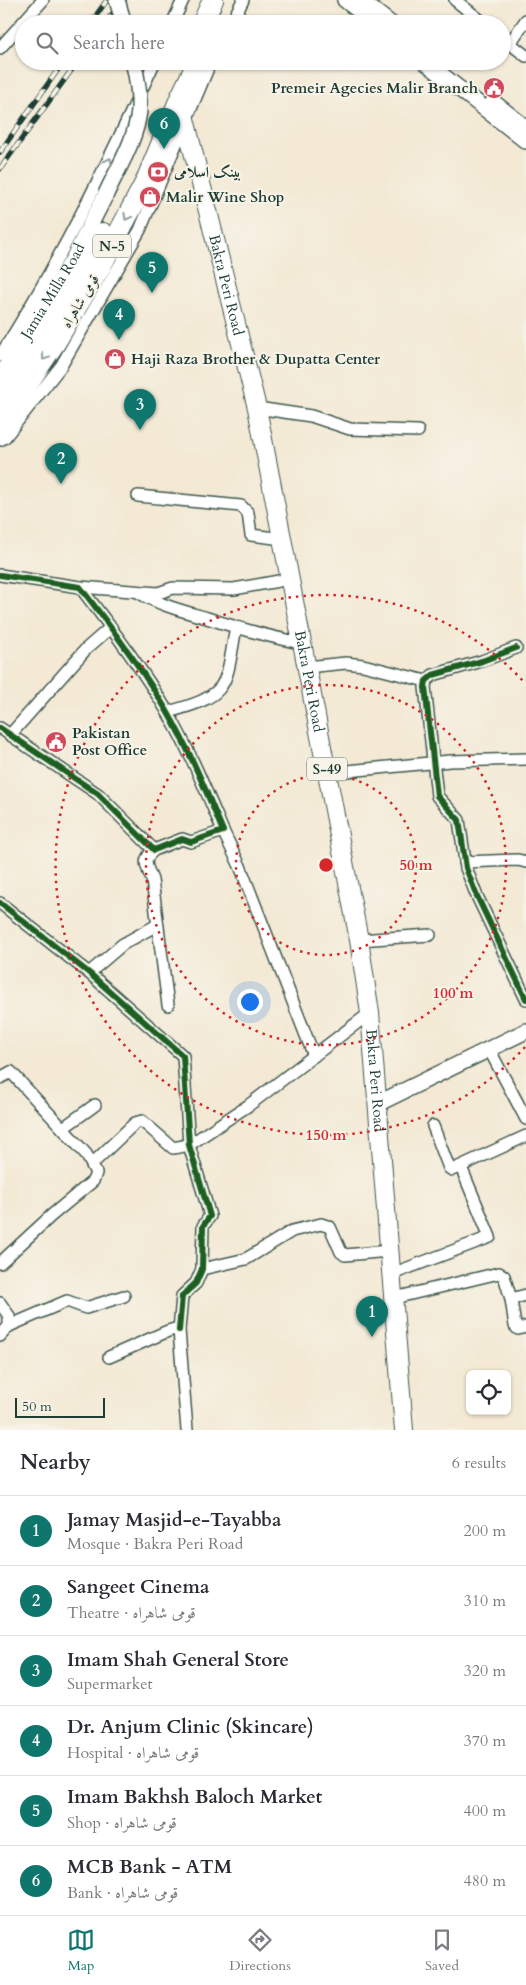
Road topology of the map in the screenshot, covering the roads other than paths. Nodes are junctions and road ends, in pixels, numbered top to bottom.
1 (43, 0) edge
2 (117, 0) edge
3 (183, 0) edge
4 (213, 0) edge
5 (227, 0) edge
6 (244, 0) edge
7 (346, 0) edge
8 (360, 0) edge
9 (455, 0) edge
10 (30, 15) edge
11 (121, 15) edge
12 (176, 15) edge
13 (206, 15) edge
14 (220, 15) edge
15 (236, 15) edge
16 (365, 15) edge
17 (379, 15) edge
18 (474, 15) edge
19 (526, 20) edge
20 (15, 31) edge
21 (511, 35) edge
22 (511, 44) edge
23 (0, 48) edge
24 (526, 56) edge
25 (135, 70) edge
26 (151, 70) edge
27 (180, 70) edge
28 (194, 70) edge
29 (207, 70) edge
30 (435, 70) edge
31 (452, 70) edge
32 (185, 119) junction
33 (526, 128) edge
34 (526, 141) edge
35 (0, 356) edge
36 (0, 377) edge
37 (0, 399) edge
38 (257, 408) junction
39 (2, 422) edge
40 (418, 430) dead end
41 (0, 440) edge
42 (138, 496) dead end
43 (282, 538) junction
44 (0, 575) edge
45 (290, 579) junction
46 (80, 587) junction
47 (136, 591) junction
48 (111, 627) junction
49 (236, 627) junction
50 (301, 643) junction
51 (516, 648) dead end
52 (306, 666) junction
53 (426, 681) junction
54 (168, 712) junction
55 (5, 732) edge
56 (526, 759) edge
57 (433, 762) junction
58 (327, 773) junction
59 (223, 831) junction
60 (154, 850) junction
61 (465, 862) junction
62 (526, 862) edge
63 (0, 902) edge
64 (157, 926) junction
65 (430, 936) dead end
66 (359, 940) junction
67 (89, 973) junction
68 (526, 999) edge
69 (168, 1005) dead end
70 (370, 1013) junction
71 (526, 1031) edge
72 (489, 1049) junction
73 (314, 1056) junction
74 (0, 1078) edge
75 (377, 1104) junction
76 (95, 1105) dead end
77 (526, 1118) edge
78 (433, 1126) dead end
79 (64, 1128) junction
80 (526, 1136) edge
81 (189, 1145) junction
82 (92, 1164) junction
83 (461, 1167) junction
84 (389, 1252) junction
85 (0, 1263) edge
86 (202, 1269) junction
87 (392, 1274) junction
88 (526, 1295) edge
89 (124, 1296) dead end
90 (394, 1298) junction
91 (511, 1299) junction
92 (0, 1303) edge
93 (8, 1326) junction
94 (526, 1328) edge
95 (179, 1330) junction
96 (0, 1336) edge
97 (109, 1358) dead end
98 (187, 1430) edge
99 (404, 1430) edge

1 - 10 street
2 - 11 main road, bridge
3 - 12 street
4 - 13 highway
5 - 14 highway
6 - 15 street
7 - 16 main road
8 - 17 main road
9 - 18 street
19 - 21 street
20 - 23 street
22 - 24 street
25 - 36 main road, Jamia Milla Road, bridge
35 -> 26 street
27 - 37 highway, قومی شاہراہ / N-5
28 -> 39 highway, قومی شاہراہ / N-5
29 - 32 street
30 - 34 main road
31 - 33 main road
32 - 38 main road, Bakra Peri Road / S-49
32 - 41 street
38 - 40 street
38 - 43 main road, Bakra Peri Road / S-49
42 - 43 street
43 - 45 main road, Bakra Peri Road / S-49
44 - 46 street
45 - 47 street
45 - 50 main road, Bakra Peri Road / S-49
46 - 47 street
46 - 48 street
47 - 49 street
48 - 54 street
48 - 55 street
49 - 50 street
49 - 54 street
50 - 52 main road, Bakra Peri Road / S-49
51 - 53 street
52 - 53 street
52 - 58 main road, Bakra Peri Road / S-49
53 - 57 street
54 - 59 street
55 - 60 street
56 - 57 street
57 - 58 street
57 - 61 street
58 - 66 main road, Bakra Peri Road / S-49
59 - 60 street
59 - 73 street
60 - 64 street
61 - 62 street
61 - 68 street
63 - 67 street
64 - 67 street
64 - 69 street
65 - 66 street
66 - 70 main road, Bakra Peri Road / S-49
67 - 81 street
70 - 73 street
70 - 75 main road, Bakra Peri Road / S-49
71 - 72 main road
72 - 75 main road
72 - 77 street
73 - 81 street
74 - 79 street
75 - 84 main road, Bakra Peri Road / S-49
76 - 79 street
78 - 83 street
79 - 82 street
80 - 83 street
81 - 82 street
81 - 86 street
82 - 85 street
83 - 87 street
84 - 86 street
84 - 87 main road, Bakra Peri Road / S-49
86 - 95 street
87 - 90 main road, Bakra Peri Road / S-49
88 - 91 street
89 - 93 street
90 - 91 street
90 - 99 main road, Bakra Peri Road / S-49
91 - 94 street
92 - 93 street
93 - 96 street
95 - 97 street
95 - 98 street

